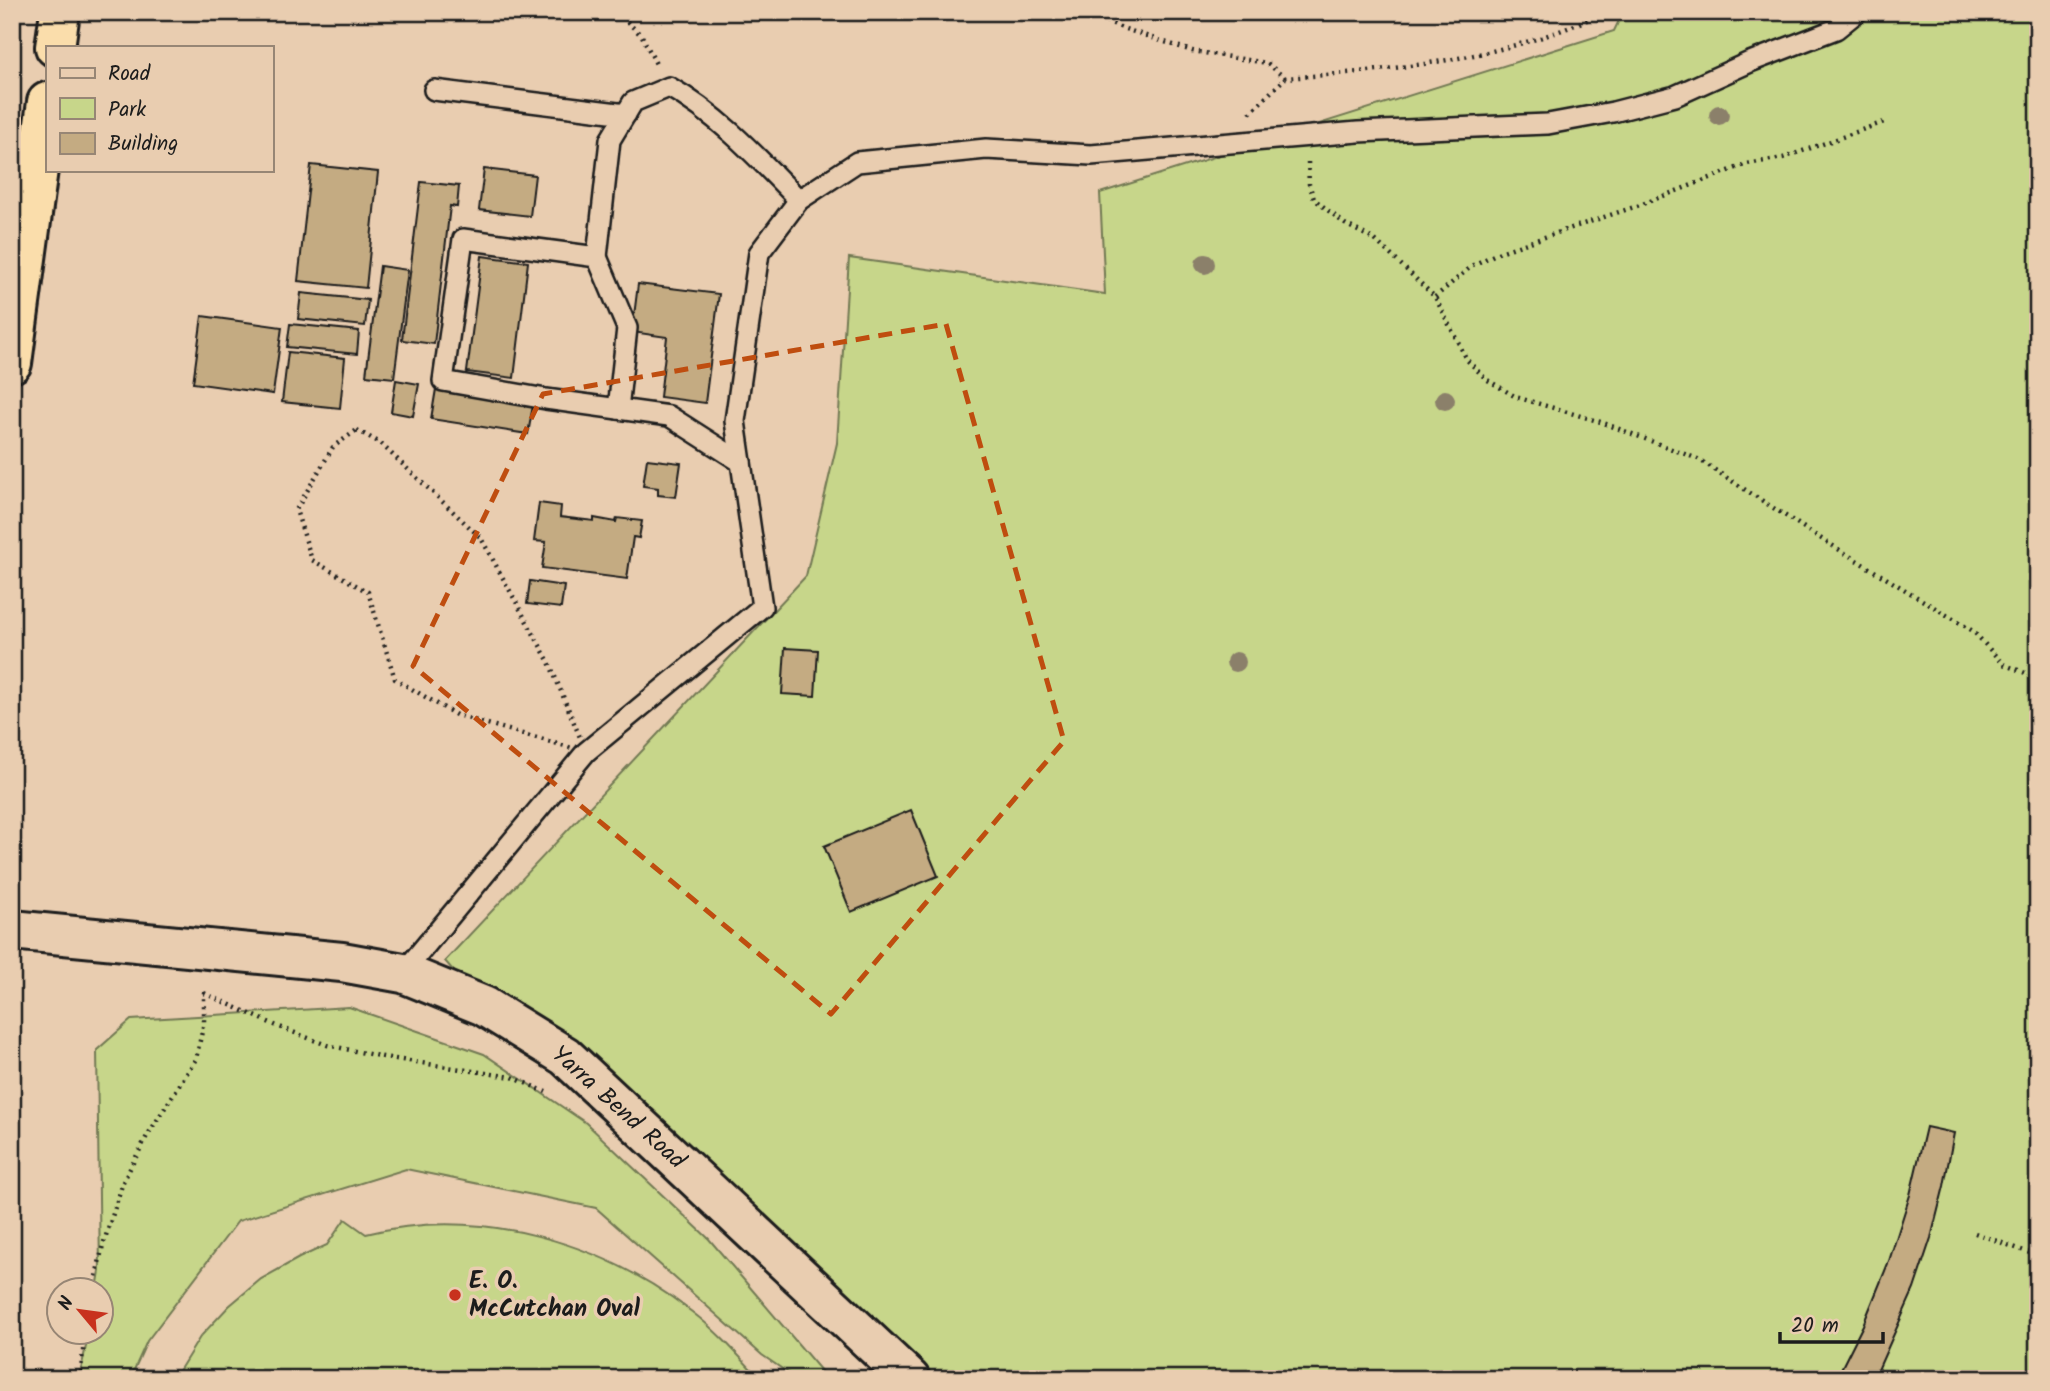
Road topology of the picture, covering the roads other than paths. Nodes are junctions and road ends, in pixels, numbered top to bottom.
1 (60, 12) edge
2 (1857, 12) edge
3 (55, 46) edge
4 (434, 90) dead end
5 (46, 109) edge
6 (626, 114) junction
7 (799, 200) junction
8 (597, 257) junction
9 (12, 363) edge
10 (618, 409) junction
11 (741, 462) junction
12 (12, 930) edge
13 (403, 973) junction
14 (910, 1379) edge

1 - 3 highway
2 - 7 lane
4 - 6 lane
5 - 9 highway
6 - 7 lane
6 - 8 lane
7 - 11 lane
8 - 10 lane
8 - 10 lane
10 - 11 lane
11 - 13 lane
12 - 13 street, Yarra Bend Road
13 - 14 street, Yarra Bend Road

